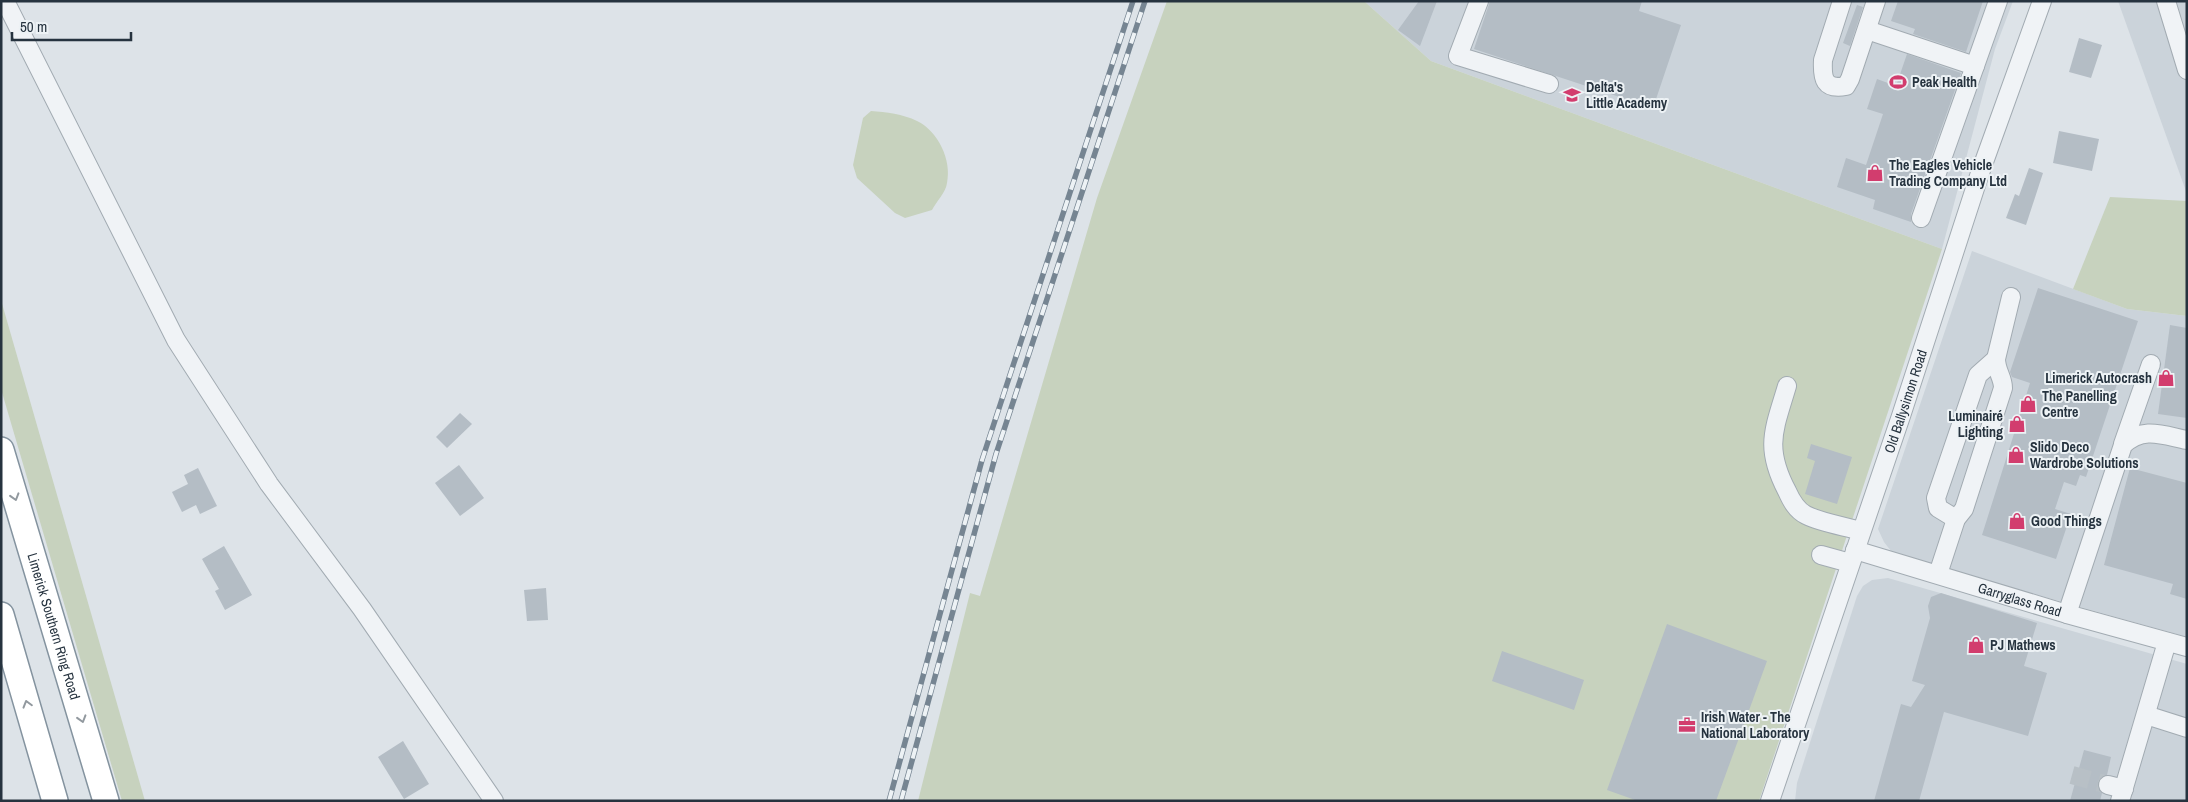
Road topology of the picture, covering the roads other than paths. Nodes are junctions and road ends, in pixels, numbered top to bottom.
1 (5, 1) edge
2 (1479, 1) edge
3 (1842, 1) edge
4 (1876, 1) edge
5 (1998, 1) edge
6 (2042, 1) edge
7 (2166, 1) edge
8 (1867, 30) junction
9 (1975, 66) junction
10 (2187, 70) edge
11 (1549, 84) dead end
12 (1921, 218) dead end
13 (2011, 297) dead end
14 (1996, 359) junction
15 (2151, 364) dead end
16 (1787, 386) dead end
17 (2187, 440) edge
18 (2123, 445) junction
19 (1, 450) edge
20 (1956, 519) junction
21 (1862, 531) junction
22 (1821, 555) dead end
23 (1853, 557) junction
24 (1938, 574) junction
25 (2066, 614) junction
26 (1, 615) edge
27 (2167, 642) junction
28 (2187, 648) edge
29 (2146, 715) junction
30 (2187, 728) edge
31 (2117, 792) edge
32 (55, 801) edge
33 (106, 801) edge
34 (494, 801) edge
35 (1770, 801) edge

1 - 34 street
2 - 11 street
3 - 8 street
4 - 8 street
5 - 9 street
6 - 21 street, Old Ballysimon Road
7 - 10 street
8 - 9 street
9 - 12 street
13 - 14 street
14 - 20 street
14 - 20 street
15 - 18 street
16 - 21 street
17 - 18 street
18 - 25 street
19 -> 33 highway, Limerick Southern Ring Road
20 - 24 street
21 - 23 street, Old Ballysimon Road
22 - 23 street, Garryglass Road
23 - 24 street, Garryglass Road
23 - 35 street, Old Ballysimon Road
24 - 25 street, Garryglass Road
25 - 27 street, Garryglass Road
32 -> 26 highway
27 - 28 street, Garryglass Road
27 - 29 street
29 - 30 street
29 - 31 street

